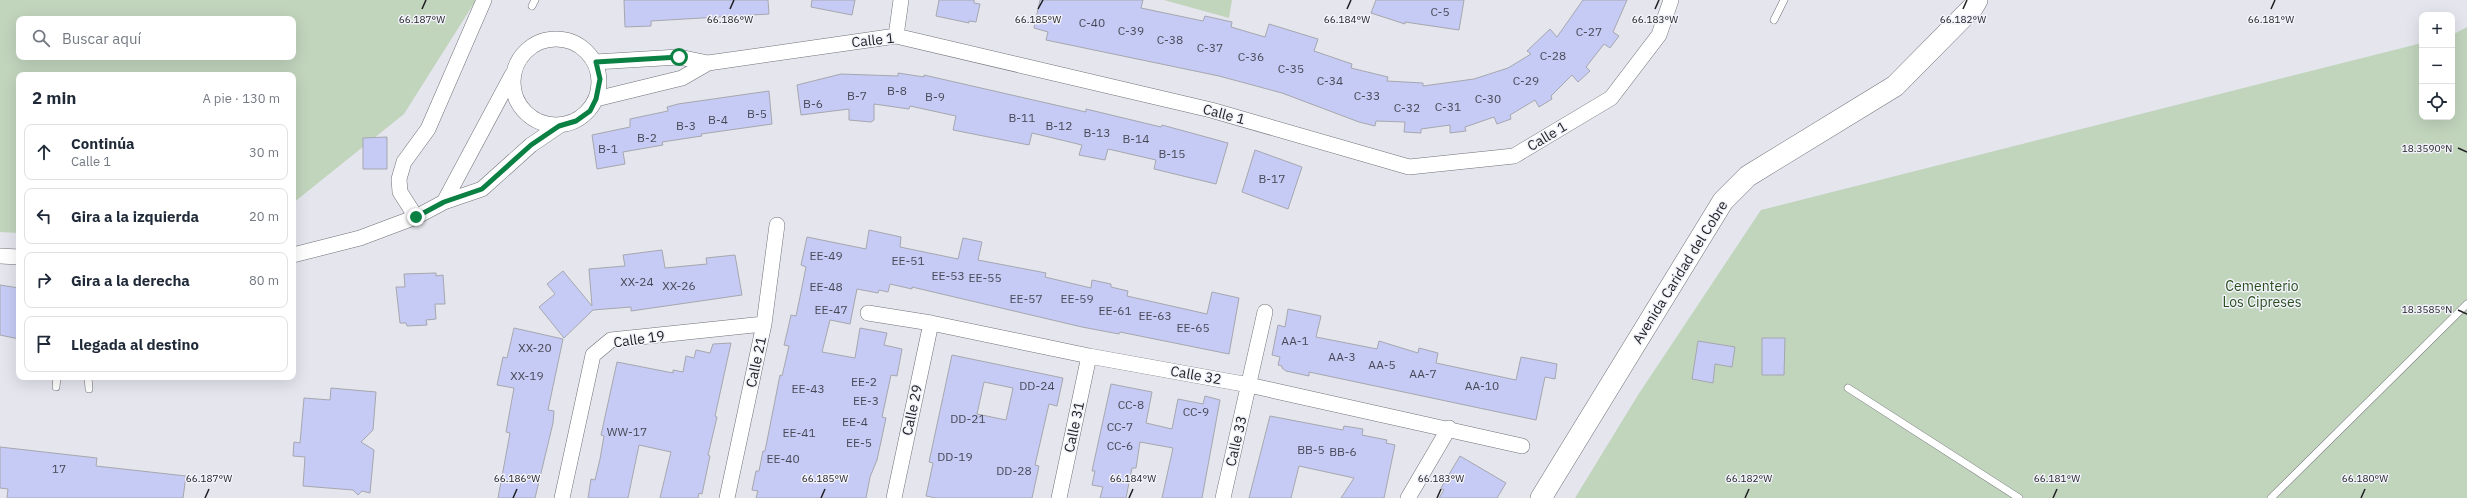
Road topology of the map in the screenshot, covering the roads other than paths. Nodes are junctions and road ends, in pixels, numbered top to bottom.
1 (484, 0) edge
2 (901, 0) edge
3 (1671, 0) edge
4 (1784, 0) edge
5 (1976, 0) edge
6 (1774, 20) dead end
7 (896, 36) junction
8 (596, 62) junction
9 (708, 63) junction
10 (513, 72) junction
11 (596, 99) junction
12 (559, 126) junction
13 (444, 202) junction
14 (416, 217) junction
15 (777, 225) dead end
16 (296, 254) edge
17 (0, 256) edge
18 (16, 257) edge
19 (2467, 304) edge
20 (1265, 312) dead end
21 (868, 313) dead end
22 (931, 323) junction
23 (764, 324) junction
24 (1089, 356) junction
25 (57, 380) edge
26 (88, 380) edge
27 (1249, 385) junction
28 (56, 387) dead end
29 (1848, 388) dead end
30 (90, 389) dead end
31 (1449, 428) junction
32 (1522, 446) dead end
33 (562, 498) edge
34 (727, 498) edge
35 (894, 498) edge
36 (1059, 498) edge
37 (1224, 498) edge
38 (1408, 498) edge
39 (1541, 498) edge
40 (2019, 498) edge
41 (2271, 498) edge

1 - 14 street
2 - 7 street
3 - 7 street, Calle 1
4 - 6 lane
5 - 39 street, Avenida Caridad del Cobre
7 - 9 street, Calle 1
8 - 9 street, Calle 1
8 - 10 street
8 - 11 street
9 - 11 street, Calle 1
10 - 12 street
10 - 13 street
11 - 12 street
12 - 13 street
13 - 14 street
14 - 16 street
15 - 23 street, Calle 21
17 - 18 street
19 - 41 lane
20 - 27 street, Calle 33
21 - 22 street, Calle 32
22 - 24 street, Calle 32
22 - 35 street, Calle 29
23 - 33 street, Calle 19
23 - 34 street, Calle 21
24 - 27 street, Calle 32
24 - 36 street, Calle 31
25 - 28 lane
26 - 30 lane
27 - 31 street, Calle 32
27 - 37 street, Calle 33
29 - 40 lane
31 - 32 street, Calle 32
31 - 38 street

